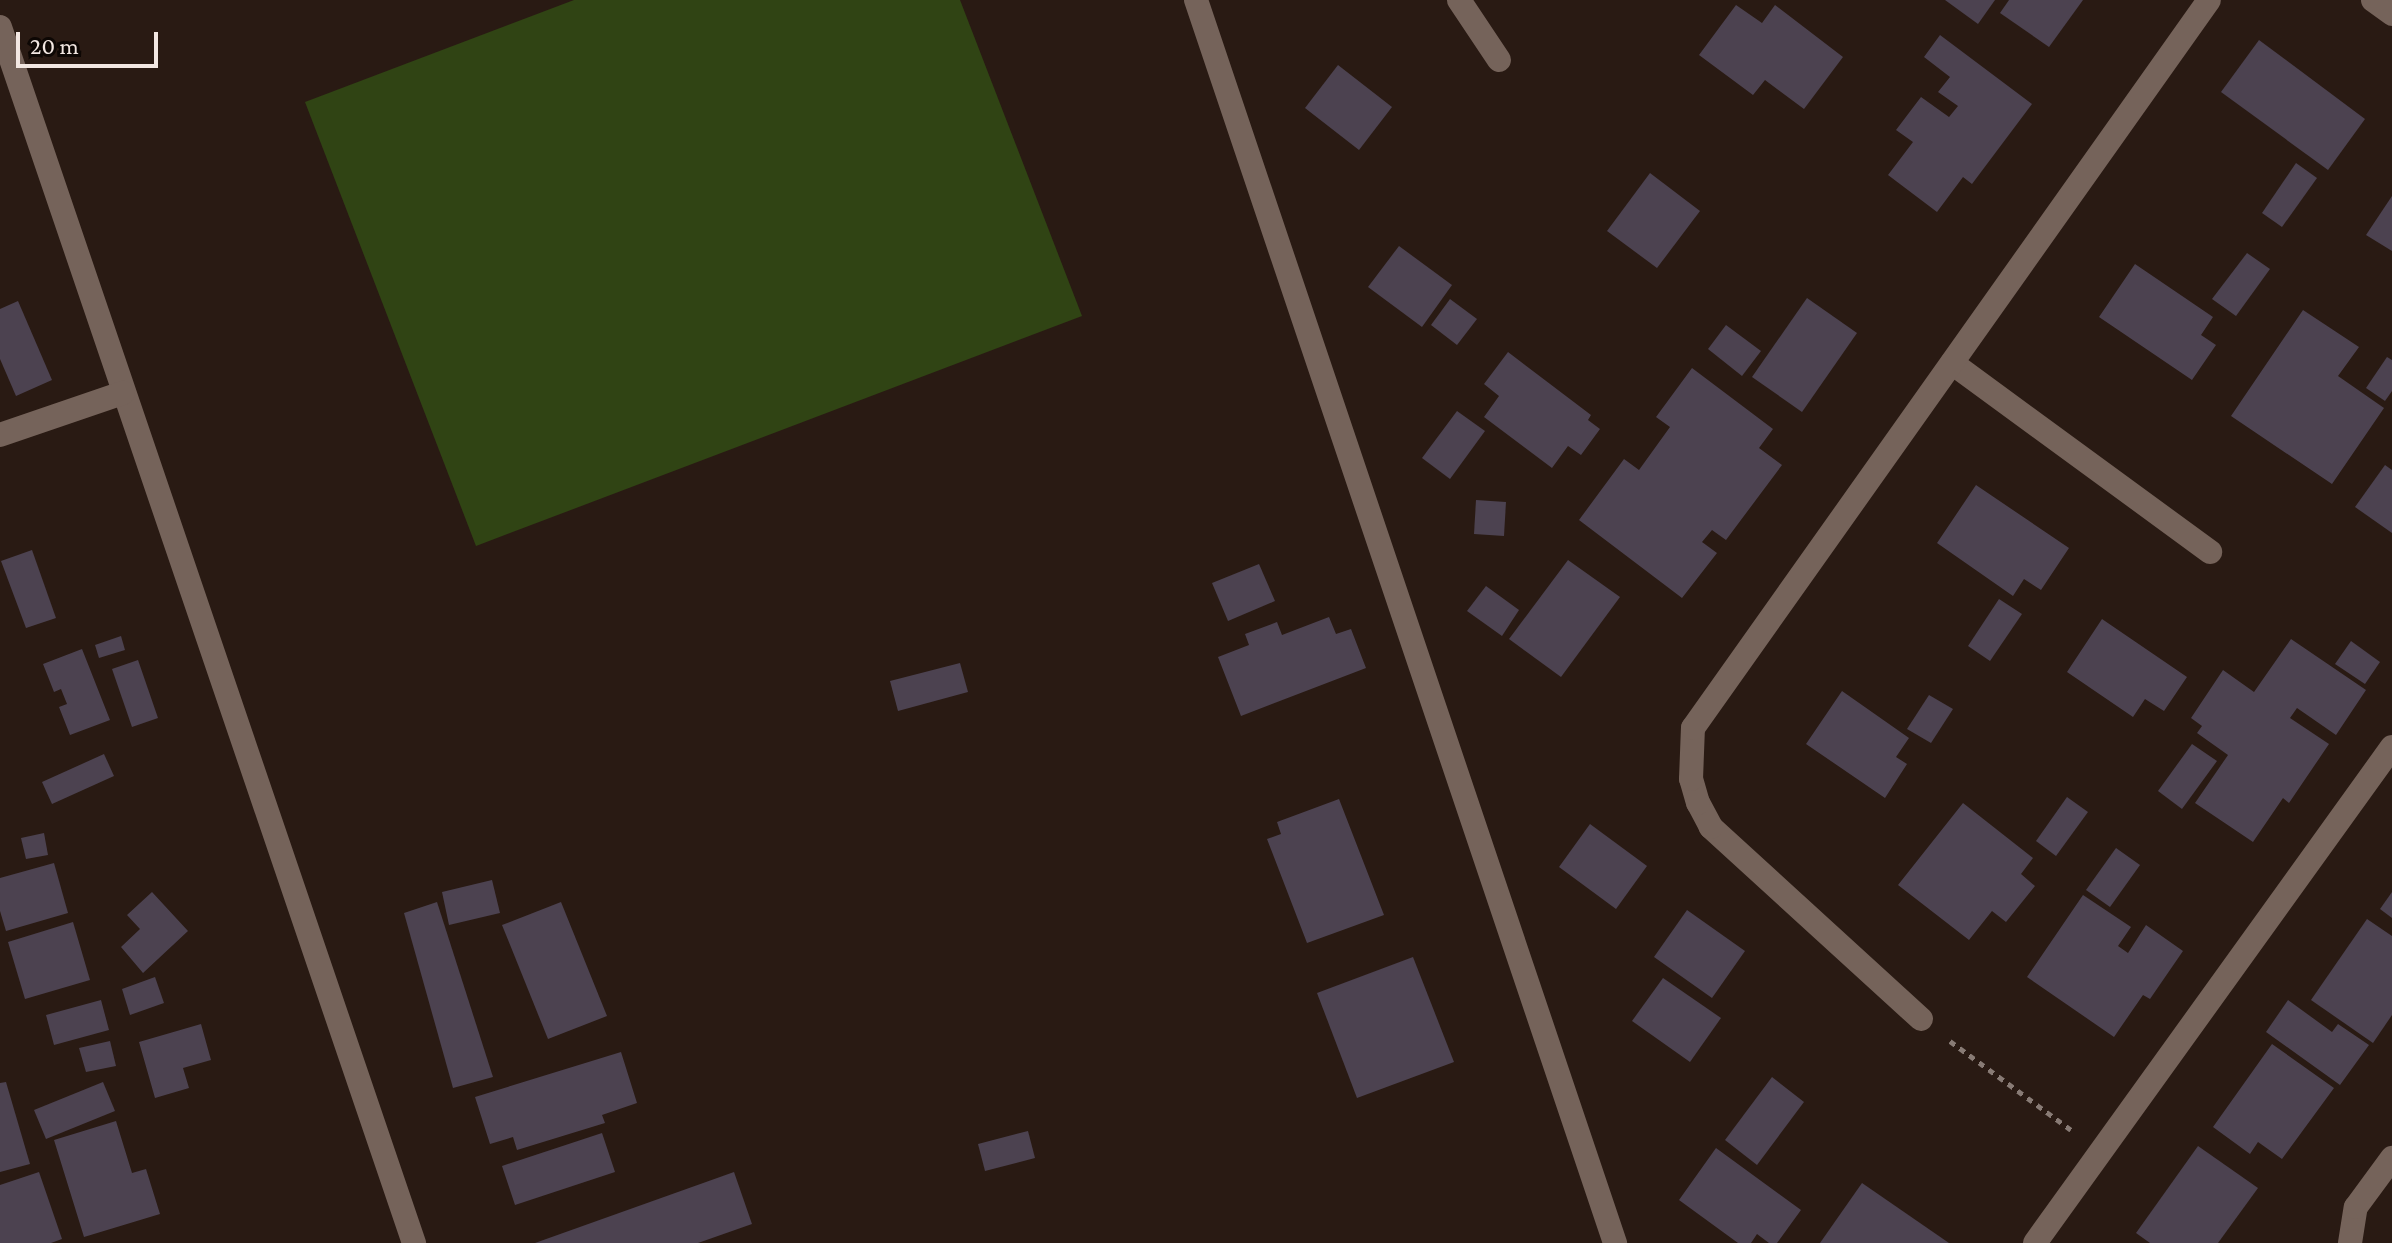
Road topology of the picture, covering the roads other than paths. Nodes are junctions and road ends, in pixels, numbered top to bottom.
1 (1196, 0) edge
2 (1459, 0) edge
3 (2209, 0) edge
4 (2373, 0) edge
5 (2392, 14) edge
6 (0, 27) edge
7 (1499, 60) dead end
8 (1952, 363) junction
9 (123, 393) junction
10 (0, 435) edge
11 (2210, 552) dead end
12 (2392, 747) edge
13 (1921, 1019) road end
14 (2392, 1158) edge
15 (414, 1243) edge
16 (1615, 1243) edge
17 (2035, 1243) edge
18 (2350, 1243) edge

1 - 16 street
2 - 7 street
3 - 8 street
4 - 5 street
6 - 9 street
8 - 11 street
8 - 13 street
9 - 10 street
9 - 15 street
12 - 17 street
14 - 18 street

